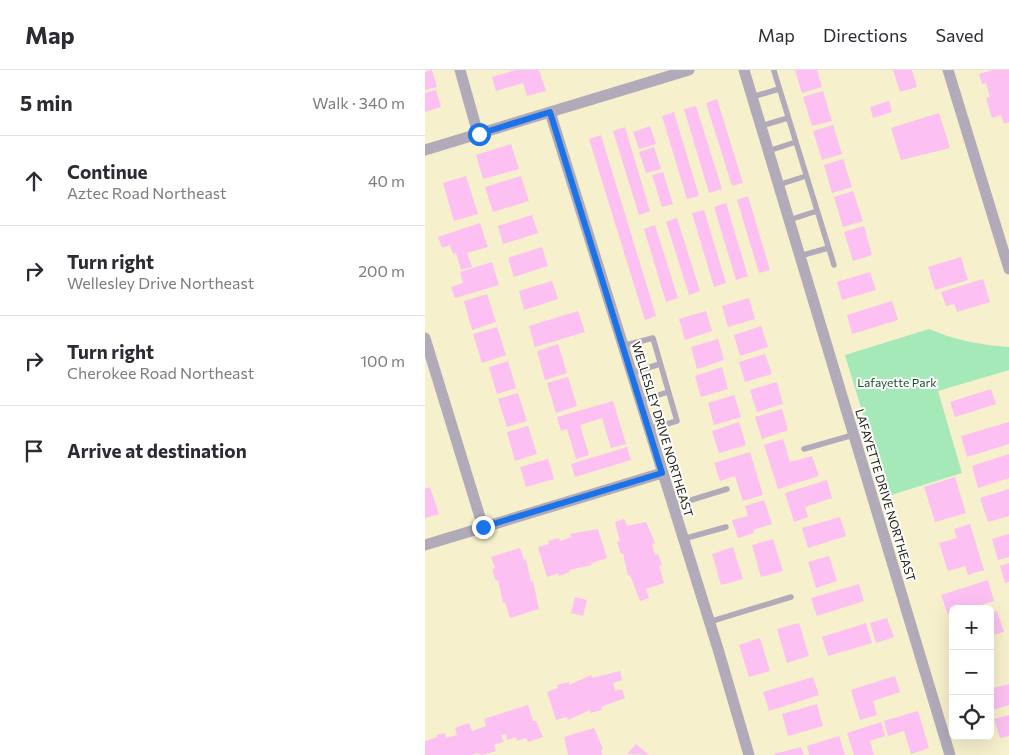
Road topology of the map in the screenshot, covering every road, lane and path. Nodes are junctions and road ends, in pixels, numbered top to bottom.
1 (459, 70) edge
2 (689, 70) edge
3 (744, 70) edge
4 (948, 70) edge
5 (774, 71) edge
6 (779, 88) junction
7 (752, 97) junction
8 (550, 112) junction
9 (788, 118) junction
10 (761, 126) junction
11 (479, 134) junction
12 (796, 142) junction
13 (425, 150) edge
14 (768, 151) junction
15 (806, 176) junction
16 (778, 185) junction
17 (817, 211) junction
18 (789, 220) junction
19 (828, 248) junction
20 (800, 256) junction
21 (834, 265) dead end
22 (1009, 269) edge
23 (425, 338) edge
24 (623, 346) junction
25 (660, 364) junction
26 (631, 373) junction
27 (669, 392) junction
28 (640, 401) junction
29 (649, 429) junction
30 (853, 435) junction
31 (804, 449) dead end
32 (662, 473) junction
33 (727, 489) dead end
34 (672, 506) junction
35 (483, 527) junction
36 (726, 527) dead end
37 (683, 539) junction
38 (425, 545) edge
39 (791, 596) dead end
40 (709, 622) junction
41 (749, 755) edge
42 (951, 755) edge

1 - 11 street
2 - 8 street
3 - 7 street, LAFAYETTE DRIVE NORTHEAST
4 - 22 street
5 - 6 lane
6 - 7 lane
6 - 9 lane
7 - 10 street, LAFAYETTE DRIVE NORTHEAST
8 - 11 street
8 - 24 street, WELLESLEY DRIVE NORTHEAST
9 - 10 lane
9 - 12 lane
10 - 14 street, LAFAYETTE DRIVE NORTHEAST
11 - 13 street
12 - 14 lane
12 - 15 lane
14 - 16 street, LAFAYETTE DRIVE NORTHEAST
15 - 16 lane
15 - 17 lane
16 - 18 street, LAFAYETTE DRIVE NORTHEAST
17 - 18 lane
17 - 19 lane
18 - 20 street, LAFAYETTE DRIVE NORTHEAST
19 - 20 lane
19 - 21 lane
20 - 30 street, LAFAYETTE DRIVE NORTHEAST
23 - 35 street
24 - 25 lane
24 - 26 street, WELLESLEY DRIVE NORTHEAST
25 - 26 lane
25 - 27 lane
26 - 28 street, WELLESLEY DRIVE NORTHEAST
27 - 28 lane
27 - 29 lane
28 - 29 street, WELLESLEY DRIVE NORTHEAST
29 - 32 street, WELLESLEY DRIVE NORTHEAST
30 - 31 lane
30 - 42 street, LAFAYETTE DRIVE NORTHEAST
32 - 34 street, WELLESLEY DRIVE NORTHEAST
32 - 35 street
33 - 34 lane
34 - 37 street, WELLESLEY DRIVE NORTHEAST
35 - 38 street
36 - 37 lane
37 - 40 street, WELLESLEY DRIVE NORTHEAST
39 - 40 lane
40 - 41 street, WELLESLEY DRIVE NORTHEAST

